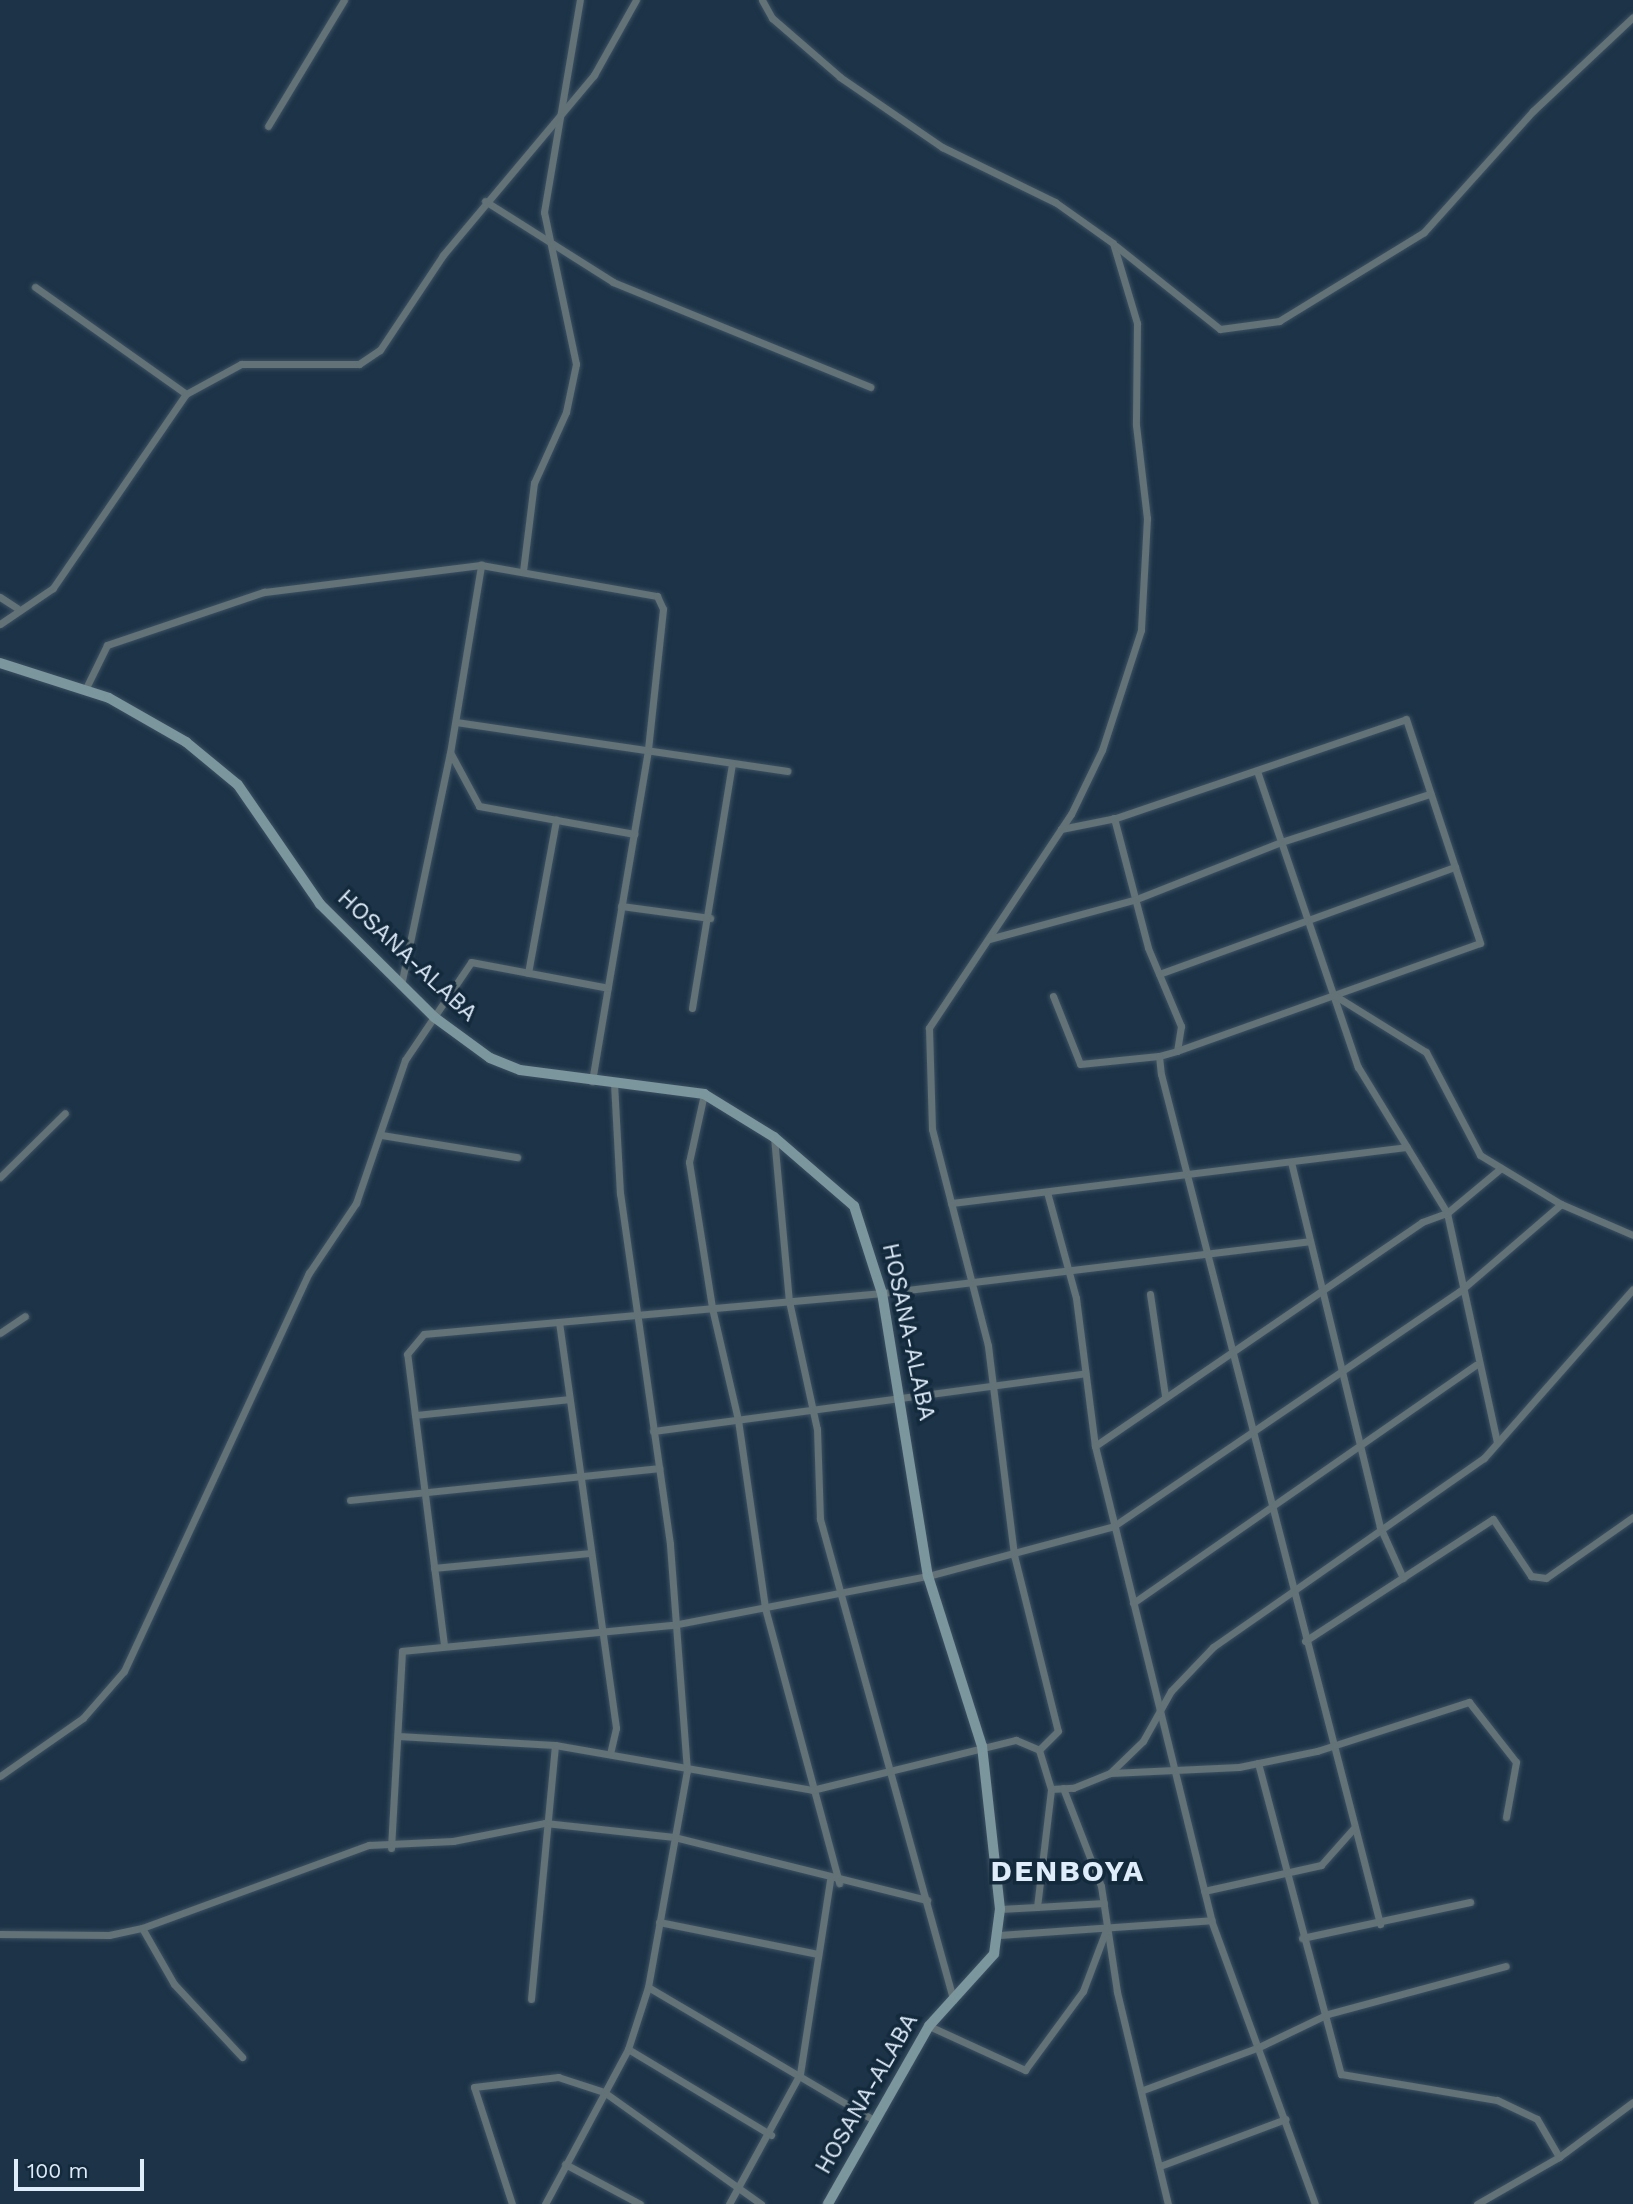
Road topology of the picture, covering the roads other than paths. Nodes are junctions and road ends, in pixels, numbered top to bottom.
1 (344, 0) edge
2 (580, 0) edge
3 (636, 0) edge
4 (762, 0) edge
5 (1633, 17) edge
6 (557, 117) junction
7 (268, 126) dead end
8 (485, 201) junction
9 (547, 237) junction
10 (1113, 243) junction
11 (35, 287) dead end
12 (870, 387) dead end
13 (186, 394) junction
14 (481, 565) junction
15 (523, 571) junction
16 (0, 597) edge
17 (17, 608) junction
18 (0, 624) edge
19 (0, 663) edge
20 (85, 690) junction
21 (456, 722) junction
22 (648, 750) junction
23 (450, 753) junction
24 (732, 763) junction
25 (787, 771) dead end
26 (1256, 771) junction
27 (1430, 794) junction
28 (1114, 818) junction
29 (556, 820) junction
30 (1061, 830) junction
31 (634, 834) junction
32 (1281, 842) junction
33 (1455, 867) junction
34 (1134, 900) junction
35 (621, 906) junction
36 (710, 918) junction
37 (1309, 923) junction
38 (988, 940) junction
39 (528, 973) junction
40 (1159, 974) junction
41 (401, 985) junction
42 (608, 988) junction
43 (1334, 995) junction
44 (1053, 996) dead end
45 (692, 1009) dead end
46 (434, 1017) junction
47 (1177, 1051) junction
48 (1159, 1056) junction
49 (592, 1082) junction
50 (614, 1084) junction
51 (704, 1094) junction
52 (65, 1113) dead end
53 (382, 1135) junction
54 (774, 1137) junction
55 (1407, 1147) junction
56 (517, 1157) dead end
57 (1291, 1162) junction
58 (1501, 1168) junction
59 (1189, 1176) junction
60 (0, 1177) edge
61 (1047, 1192) junction
62 (951, 1203) junction
63 (1561, 1204) junction
64 (1447, 1213) junction
65 (1633, 1235) edge
66 (1310, 1241) junction
67 (1208, 1251) junction
68 (1068, 1267) junction
69 (971, 1280) junction
70 (1322, 1288) junction
71 (1633, 1289) edge
72 (1460, 1292) junction
73 (882, 1293) junction
74 (1150, 1294) dead end
75 (789, 1301) junction
76 (712, 1308) junction
77 (635, 1315) junction
78 (25, 1316) dead end
79 (559, 1322) junction
80 (0, 1334) edge
81 (1230, 1349) junction
82 (1476, 1365) junction
83 (1085, 1373) junction
84 (1343, 1373) junction
85 (993, 1386) junction
86 (1165, 1396) junction
87 (569, 1399) junction
88 (902, 1399) junction
89 (814, 1410) junction
90 (415, 1415) junction
91 (738, 1420) junction
92 (653, 1431) junction
93 (1253, 1436) junction
94 (1497, 1442) junction
95 (1360, 1445) junction
96 (1095, 1446) junction
97 (659, 1468) junction
98 (580, 1476) junction
99 (425, 1492) junction
100 (350, 1500) dead end
101 (1270, 1506) junction
102 (1633, 1517) edge
103 (1114, 1526) junction
104 (1380, 1527) junction
105 (590, 1553) junction
106 (1014, 1555) junction
107 (434, 1568) junction
108 (928, 1576) junction
109 (1403, 1578) junction
110 (1291, 1588) junction
111 (839, 1593) junction
112 (1133, 1603) junction
113 (765, 1608) junction
114 (673, 1625) junction
115 (601, 1632) junction
116 (1305, 1641) junction
117 (444, 1645) junction
118 (1160, 1712) junction
119 (398, 1735) junction
120 (555, 1745) junction
121 (982, 1746) junction
122 (1332, 1746) junction
123 (1039, 1750) junction
124 (610, 1753) junction
125 (1258, 1763) junction
126 (1173, 1767) junction
127 (687, 1771) junction
128 (1110, 1773) junction
129 (891, 1774) junction
130 (0, 1776) edge
131 (1063, 1788) junction
132 (1051, 1789) junction
133 (812, 1790) junction
134 (1506, 1817) dead end
135 (545, 1823) junction
136 (1354, 1828) junction
137 (674, 1837) junction
138 (391, 1848) junction
139 (1287, 1877) junction
140 (830, 1880) junction
141 (839, 1883) junction
142 (1204, 1891) junction
143 (927, 1900) junction
144 (1470, 1902) dead end
145 (1104, 1903) junction
146 (1037, 1907) junction
147 (1000, 1909) junction
148 (1211, 1920) junction
149 (659, 1922) junction
150 (1380, 1924) junction
151 (1107, 1927) junction
152 (142, 1928) junction
153 (0, 1934) edge
154 (999, 1935) junction
155 (1302, 1938) junction
156 (818, 1954) junction
157 (1506, 1966) dead end
158 (648, 1987) junction
159 (531, 1999) dead end
160 (953, 2000) junction
161 (1324, 2016) junction
162 (929, 2026) junction
163 (1259, 2048) junction
164 (628, 2049) junction
165 (242, 2057) dead end
166 (800, 2074) junction
167 (1143, 2090) junction
168 (604, 2092) junction
169 (1633, 2102) edge
170 (1286, 2119) junction
171 (874, 2120) junction
172 (771, 2135) junction
173 (1559, 2157) junction
174 (565, 2164) junction
175 (1160, 2166) junction
176 (738, 2186) junction
177 (1314, 2201) edge
178 (512, 2204) edge
179 (545, 2204) edge
180 (640, 2204) edge
181 (729, 2204) edge
182 (761, 2204) edge
183 (828, 2204) edge
184 (1168, 2204) edge
185 (1304, 2204) edge
186 (1477, 2204) edge

1 - 7 street
2 - 6 street
3 - 6 street
4 - 10 street
5 - 10 street
6 - 8 street
6 - 9 street
8 - 9 street
8 - 13 street
9 - 12 street
9 - 15 street
10 - 30 street
11 - 13 street
13 - 17 street
14 - 15 street
14 - 20 street
14 - 21 street
15 - 22 street
16 - 17 street
17 - 18 street
19 - 20 main road, HOSANA-ALABA
20 - 41 main road, HOSANA-ALABA
21 - 22 street
21 - 23 street
22 - 24 street
22 - 31 street
23 - 29 street
23 - 41 street
24 - 25 street
24 - 36 street
26 - 27 street
26 - 28 street
26 - 32 street
27 - 32 street
27 - 33 street
28 - 30 street
28 - 34 street
29 - 31 street
29 - 39 street
30 - 38 street
31 - 35 street
32 - 34 street
32 - 37 street
33 - 37 street
33 - 43 street
34 - 38 street
34 - 40 street
35 - 36 street
35 - 42 street
36 - 45 street
37 - 40 street
37 - 43 street
38 - 62 street
39 - 42 street
39 - 46 street
40 - 47 street
41 - 46 main road, HOSANA-ALABA
42 - 49 street
43 - 47 street
43 - 55 street
43 - 58 street
44 - 48 street
46 - 49 main road, HOSANA-ALABA
46 - 53 street
47 - 48 street
48 - 59 street
49 - 50 main road, HOSANA-ALABA
50 - 51 main road, HOSANA-ALABA
50 - 77 street
51 - 54 main road, HOSANA-ALABA
51 - 76 street
52 - 60 street
53 - 56 street
53 - 130 street
54 - 73 main road, HOSANA-ALABA
54 - 75 street
55 - 57 street
55 - 64 street
57 - 59 street
57 - 66 street
58 - 63 street
58 - 64 street
59 - 61 street
59 - 67 street
61 - 62 street
61 - 68 street
62 - 69 street
63 - 65 street
63 - 72 street
64 - 70 street
64 - 72 street
66 - 67 street
66 - 70 street
67 - 68 street
67 - 81 street
68 - 69 street
68 - 83 street
69 - 73 street
69 - 85 street
70 - 81 street
70 - 84 street
71 - 94 street
72 - 82 street
72 - 84 street
73 - 75 street
73 - 88 main road, HOSANA-ALABA
74 - 86 street
75 - 76 street
75 - 89 street
76 - 77 street
76 - 91 street
77 - 79 street
77 - 92 street
78 - 80 street
79 - 87 street
79 - 90 street
81 - 86 street
81 - 93 street
82 - 94 street
82 - 95 street
83 - 85 street
83 - 96 street
84 - 93 street
84 - 95 street
85 - 88 street
85 - 106 street
86 - 96 street
87 - 90 street
87 - 98 street
88 - 89 street
88 - 108 main road, HOSANA-ALABA
89 - 91 street
89 - 111 street
90 - 99 street
91 - 92 street
91 - 113 street
92 - 97 street
93 - 101 street
93 - 103 street
94 - 104 street
95 - 101 street
95 - 104 street
96 - 103 street
97 - 98 street
97 - 114 street
98 - 99 street
98 - 105 street
99 - 100 street
99 - 107 street
101 - 110 street
101 - 112 street
102 - 109 street
103 - 106 street
103 - 112 street
104 - 109 street
104 - 110 street
105 - 107 street
105 - 115 street
106 - 108 street
106 - 123 street
107 - 117 street
108 - 111 street
108 - 121 main road, HOSANA-ALABA
109 - 116 street
110 - 116 street
110 - 118 street
111 - 113 street
111 - 129 street
112 - 118 street
113 - 114 street
113 - 133 street
114 - 115 street
114 - 127 street
115 - 117 street
115 - 124 street
116 - 122 street
117 - 119 street
118 - 126 street
118 - 128 street
119 - 120 street
119 - 138 street
120 - 124 street
120 - 135 street
121 - 123 street
121 - 129 street
121 - 147 main road, HOSANA-ALABA
122 - 125 street
122 - 134 street
122 - 136 street
123 - 132 street
124 - 127 street
125 - 126 street
125 - 139 street
126 - 128 street
126 - 142 street
127 - 133 street
127 - 137 street
128 - 131 street
129 - 133 street
129 - 143 street
131 - 132 street
131 - 145 street
132 - 146 street
133 - 141 street
135 - 137 street
135 - 138 street
135 - 159 street
136 - 139 street
136 - 150 street
137 - 140 street
137 - 149 street
138 - 152 street
139 - 142 street
139 - 155 street
140 - 141 street
140 - 156 street
141 - 143 street
142 - 148 street
143 - 160 street
144 - 150 street
145 - 146 street
145 - 151 street
146 - 147 street
147 - 154 main road, HOSANA-ALABA
148 - 151 street
148 - 163 street
149 - 156 street
149 - 158 street
150 - 155 street
151 - 154 street
151 - 162 street
151 - 167 street
152 - 153 street
152 - 165 street
154 - 160 main road, HOSANA-ALABA
155 - 161 street
156 - 166 street
157 - 161 street
158 - 164 street
158 - 166 street
160 - 162 main road, HOSANA-ALABA
161 - 163 street
161 - 173 street
162 - 171 main road, HOSANA-ALABA
163 - 167 street
163 - 170 street
164 - 168 street
164 - 172 street
166 - 171 street
166 - 172 street
167 - 175 street
168 - 174 street
168 - 176 street
168 - 178 street
169 - 173 street
170 - 175 street
170 - 177 street
171 - 183 main road, HOSANA-ALABA
172 - 176 street
173 - 186 street
174 - 179 street
174 - 180 street
175 - 184 street
176 - 181 street
176 - 182 street
177 - 185 street

